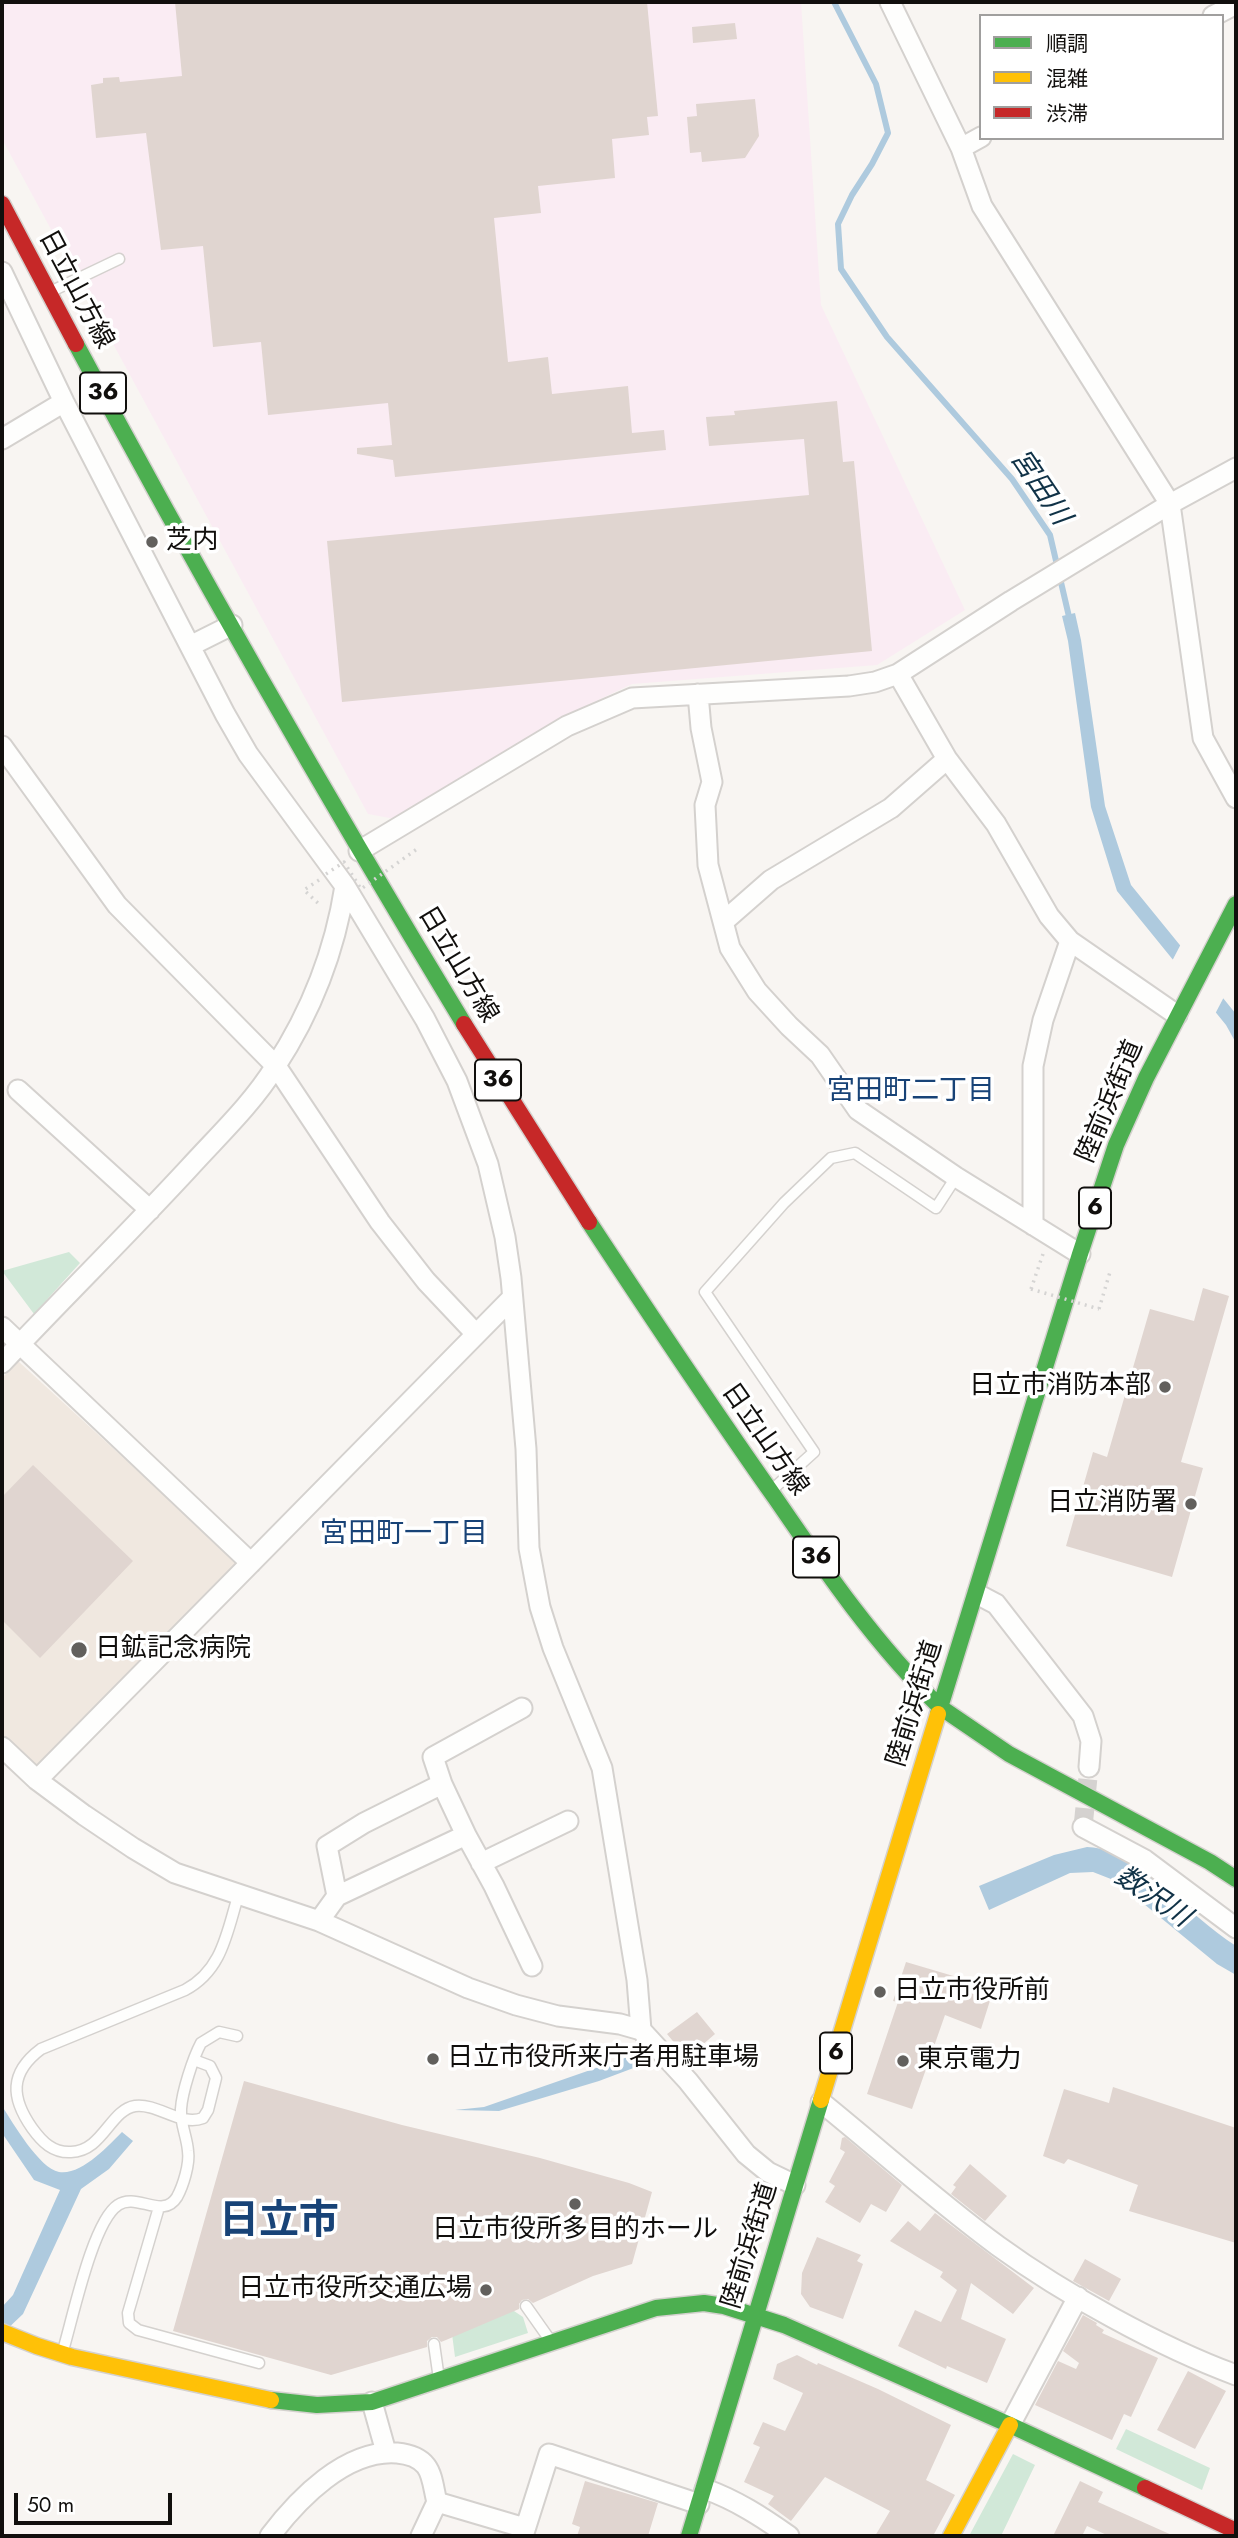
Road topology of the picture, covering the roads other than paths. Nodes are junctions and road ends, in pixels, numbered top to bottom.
1 (890, 2) edge
2 (1236, 4) edge
3 (1217, 14) edge
4 (979, 138) edge
5 (961, 148) junction
6 (2, 204) edge
7 (119, 259) dead end
8 (2, 271) edge
9 (48, 292) junction
10 (64, 402) junction
11 (2, 439) edge
12 (1236, 468) edge
13 (1170, 504) junction
14 (232, 625) junction
15 (190, 646) junction
16 (898, 674) junction
17 (698, 694) junction
18 (2, 746) edge
19 (947, 759) junction
20 (1236, 798) edge
21 (359, 851) junction
22 (353, 887) junction
23 (1236, 904) edge
24 (723, 922) junction
25 (1070, 940) junction
26 (1181, 1009) junction
27 (276, 1066) junction
28 (18, 1090) dead end
29 (956, 1177) junction
30 (150, 1210) junction
31 (1033, 1225) junction
32 (1080, 1254) junction
33 (512, 1298) junction
34 (2, 1327) edge
35 (476, 1335) junction
36 (19, 1344) junction
37 (2, 1363) edge
38 (770, 1491) junction
39 (251, 1563) junction
40 (976, 1594) junction
41 (940, 1707) junction
42 (522, 1708) dead end
43 (2, 1747) edge
44 (1089, 1767) tunnel mouth
45 (37, 1780) junction
46 (442, 1784) junction
47 (568, 1821) dead end
48 (1083, 1827) dead end
49 (466, 1835) junction
50 (481, 1863) junction
51 (1236, 1880) edge
52 (239, 1892) junction
53 (337, 1896) junction
54 (319, 1921) junction
55 (1236, 1928) edge
56 (532, 1966) dead end
57 (641, 2030) junction
58 (237, 2036) dead end
59 (194, 2060) junction
60 (821, 2102) junction
61 (181, 2117) junction
62 (795, 2185) junction
63 (159, 2207) junction
64 (1079, 2297) junction
65 (526, 2306) dead end
66 (756, 2315) junction
67 (2, 2332) edge
68 (552, 2342) junction
69 (434, 2344) dead end
70 (62, 2354) junction
71 (259, 2362) dead end
72 (1236, 2375) edge
73 (439, 2380) junction
74 (372, 2402) junction
75 (1010, 2425) junction
76 (386, 2452) junction
77 (702, 2496) junction
78 (437, 2502) junction
79 (1236, 2531) edge
80 (524, 2532) edge
81 (270, 2536) edge
82 (421, 2536) edge
83 (689, 2536) edge
84 (789, 2536) edge
85 (951, 2536) edge

1 - 5 street
2 - 3 street
4 - 5 street
5 - 13 street
6 - 9 main road, 日立山方線 / 36
7 - 9 lane
8 - 10 street
9 - 14 main road, 日立山方線 / 36
10 - 11 street
10 - 15 street
12 - 13 street
13 - 16 street
13 - 20 street
14 - 15 street
14 - 21 main road, 日立山方線 / 36
15 - 22 street
16 - 17 street
16 - 19 street
17 - 21 street
17 - 24 street
18 - 27 street
19 - 24 street
19 - 25 street
21 - 38 main road, 日立山方線 / 36
22 - 27 street
22 - 33 street
23 - 26 main road, 陸前浜街道 / 6
24 - 29 street
25 - 26 street
25 - 31 street
26 - 32 main road, 陸前浜街道 / 6
27 - 30 street
27 - 35 street
28 - 30 street
29 - 31 street
29 - 38 lane
30 - 36 street
31 - 32 street
32 - 40 main road, 陸前浜街道 / 6
33 - 35 street
33 - 57 street
34 - 36 street
35 - 39 street
36 - 37 street
36 - 39 street
38 - 41 main road, 日立山方線 / 36
39 - 45 street
40 - 41 main road, 陸前浜街道 / 6
40 - 44 street
41 - 51 main road, 日立山方線
41 - 60 main road, 陸前浜街道 / 6
42 - 46 street
43 - 45 street
45 - 52 street
46 - 49 street
46 - 53 street
47 - 50 street
48 - 55 street
49 - 50 street
49 - 53 street
50 - 56 street
52 - 54 street
52 - 61 lane
53 - 54 street
54 - 57 street
57 - 62 street
58 - 59 lane
59 - 61 lane
59 - 61 lane
60 - 62 main road, 陸前浜街道 / 6
60 - 64 street
61 - 63 lane
62 - 66 main road, 陸前浜街道 / 6
63 - 70 lane
63 - 71 lane
64 - 72 street
64 - 75 street
65 - 68 lane
66 - 68 main road
66 - 75 main road
66 - 77 main road, 陸前浜街道 / 6
67 - 70 main road
68 - 73 main road
69 - 73 lane
70 - 74 main road
73 - 74 main road
74 - 76 street
75 - 79 main road
75 - 85 main road
76 - 78 street
76 - 81 street
77 - 80 street
77 - 83 main road, 陸前浜街道 / 6
77 - 84 street
78 - 80 street
78 - 82 street

